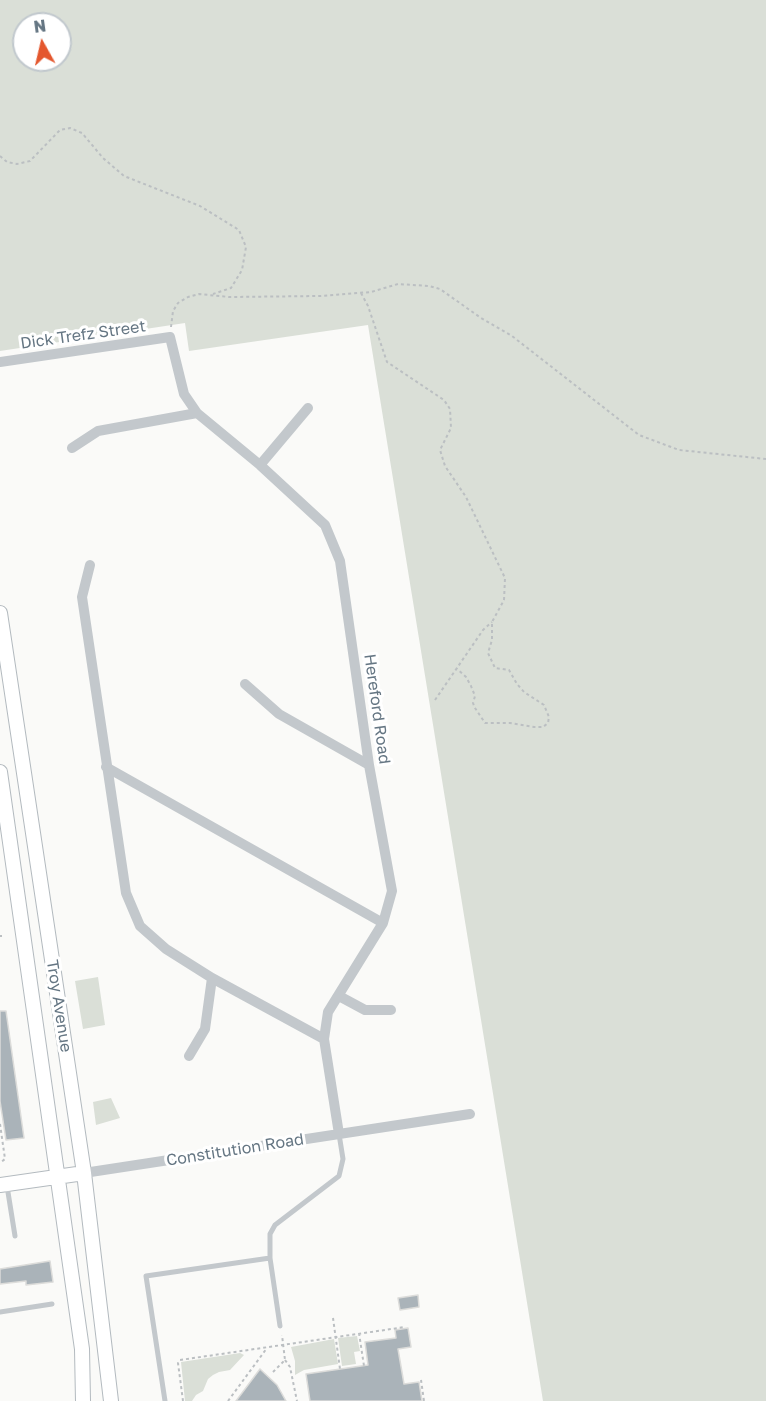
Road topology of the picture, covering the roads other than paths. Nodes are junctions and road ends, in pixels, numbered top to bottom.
1 (170, 337) joint
2 (0, 362) edge
3 (308, 408) dead end
4 (198, 413) junction
5 (72, 448) dead end
6 (260, 465) junction
7 (90, 566) dead end
8 (0, 613) edge
9 (245, 684) dead end
10 (369, 765) junction
11 (106, 767) junction
12 (0, 772) edge
13 (383, 923) junction
14 (212, 978) junction
15 (339, 996) junction
16 (391, 1010) dead end
17 (324, 1040) junction
18 (189, 1056) dead end
19 (470, 1114) dead end
20 (339, 1134) junction
21 (84, 1173) junction
22 (58, 1176) junction
23 (3, 1185) edge
24 (15, 1236) dead end
25 (270, 1258) junction
26 (52, 1304) dead end
27 (0, 1312) edge
28 (280, 1326) road end
29 (83, 1401) edge
30 (111, 1401) edge
31 (165, 1401) edge

1 - 2 street, Dick Trefz Street
1 - 4 street, Hereford Road
3 - 6 street
4 - 5 street
4 - 6 street, Hereford Road
6 - 10 street, Hereford Road
7 - 11 street
8 - 21 main road, Troy Avenue
9 - 10 street
10 - 13 street, Hereford Road
11 - 13 street
11 - 14 street
12 - 22 main road, Troy Avenue
13 - 15 street, Hereford Road
14 - 17 street
14 - 18 street
15 - 16 street
15 - 17 street, Hereford Road
17 - 20 street, Hereford Road
19 - 20 street, Constitution Road
20 - 21 street, Constitution Road
20 - 25 lane
21 - 22 main road, Constitution Road
21 - 30 main road, Troy Avenue
22 - 23 main road, Constitution Road
22 - 29 main road, Troy Avenue
23 - 24 lane
25 - 28 lane
25 - 31 lane
26 - 27 lane

